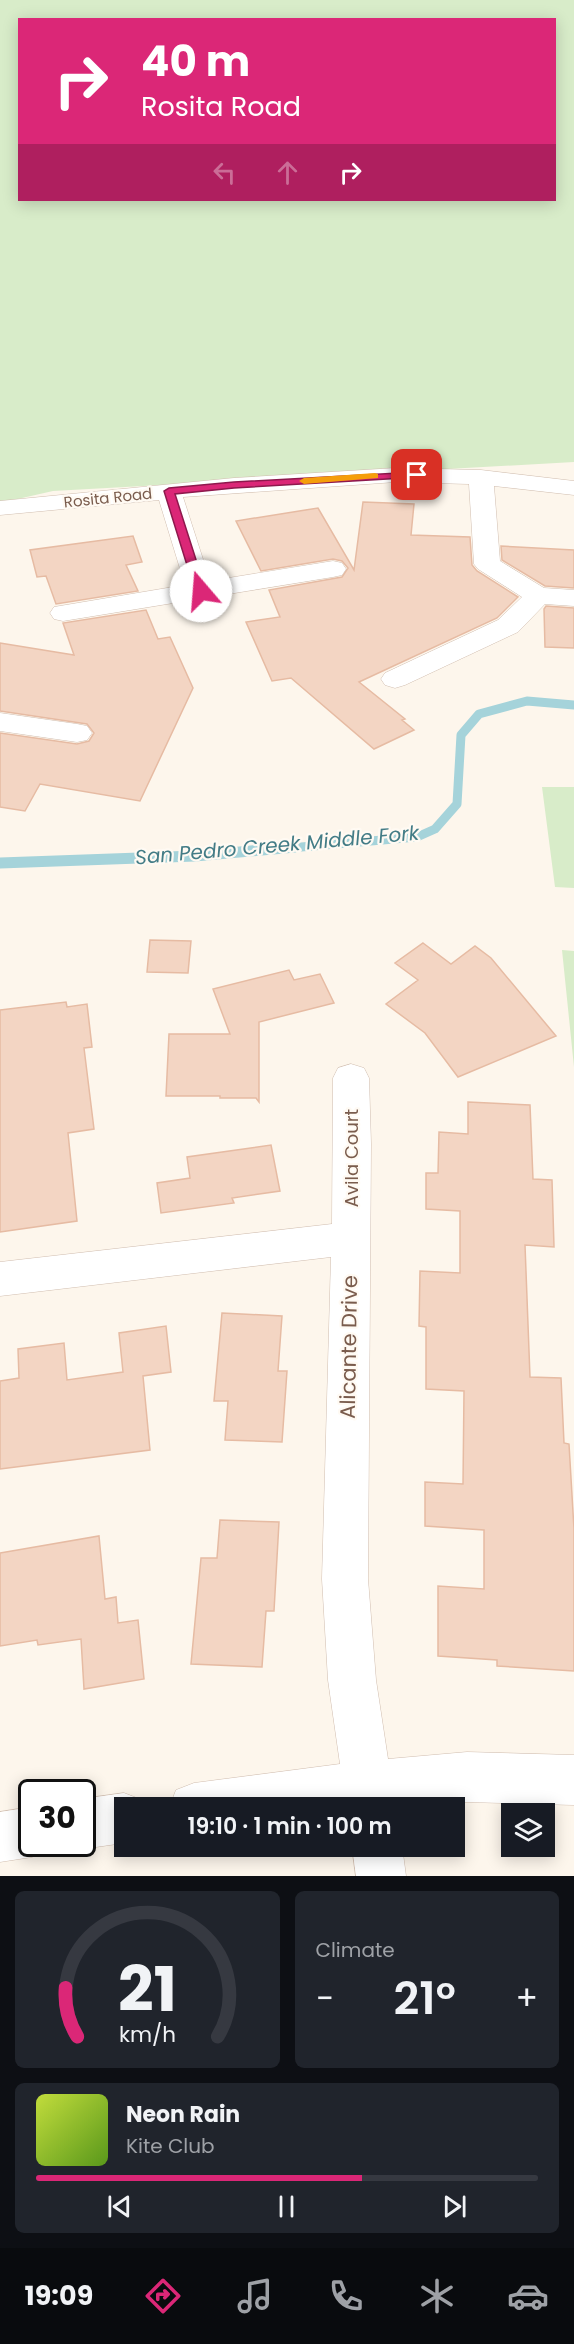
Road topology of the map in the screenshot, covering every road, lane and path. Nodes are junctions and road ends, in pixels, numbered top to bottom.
1 (481, 477) junction
2 (574, 488) edge
3 (169, 491) junction
4 (0, 508) edge
5 (333, 569) dead end
6 (201, 591) junction
7 (538, 596) junction
8 (574, 598) edge
9 (63, 613) dead end
10 (395, 680) dead end
11 (0, 722) edge
12 (77, 734) dead end
13 (351, 1078) dead end
14 (351, 1238) junction
15 (0, 1279) edge
16 (574, 1780) edge
17 (370, 1796) edge
18 (114, 1819) edge
19 (96, 1822) edge
20 (18, 1834) edge
21 (0, 1837) edge
22 (378, 1857) edge
23 (381, 1876) edge

1 - 2 street, Rosita Road
1 - 3 street, Rosita Road
1 - 7 street
3 - 4 street, Rosita Road
3 - 6 street
5 - 6 street
6 - 9 street
7 - 8 street
7 - 10 street
11 - 12 street
13 - 14 street, Avila Court
14 - 15 street
14 - 17 street, Alicante Drive
16 - 17 street
18 - 19 street
20 - 21 street
22 - 23 street

